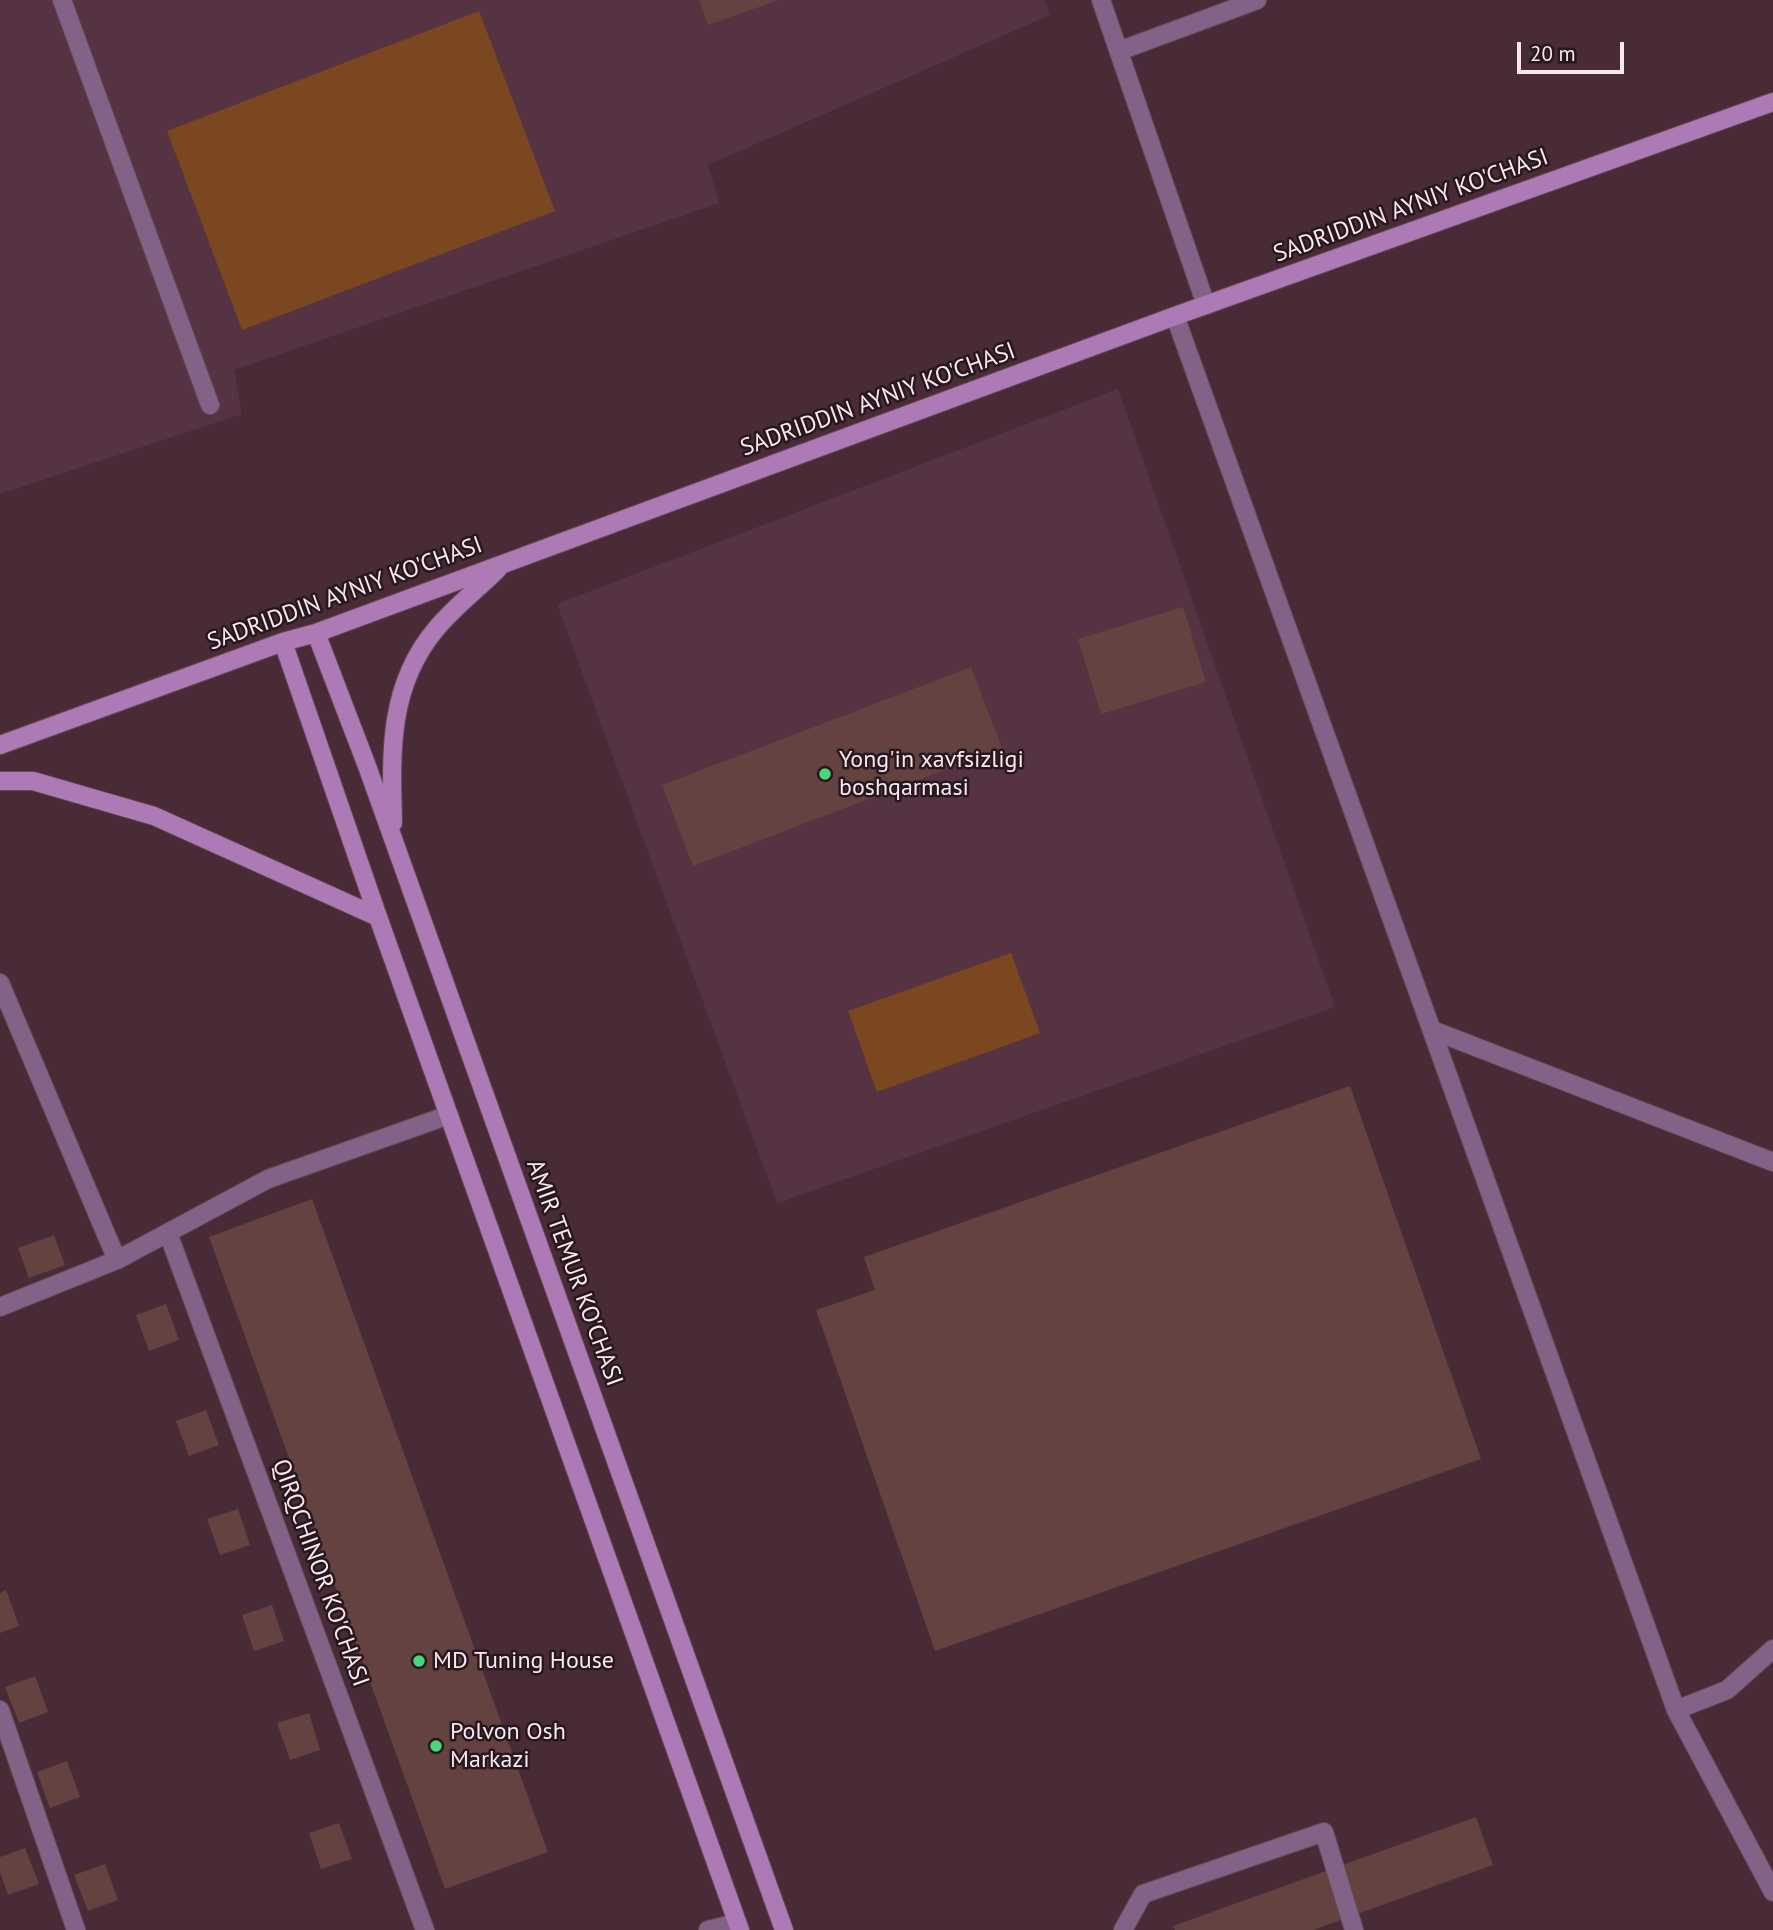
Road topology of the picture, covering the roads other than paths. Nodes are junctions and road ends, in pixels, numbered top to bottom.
1 (62, 0) edge
2 (1101, 0) edge
3 (1256, 0) edge
4 (1119, 51) junction
5 (1773, 102) edge
6 (1206, 305) junction
7 (1175, 316) junction
8 (210, 405) dead end
9 (504, 564) junction
10 (316, 633) junction
11 (283, 642) junction
12 (0, 745) edge
13 (0, 781) edge
14 (393, 841) junction
15 (378, 917) junction
16 (0, 983) edge
17 (1432, 1030) junction
18 (449, 1115) junction
19 (1773, 1162) edge
20 (168, 1233) junction
21 (117, 1260) junction
22 (0, 1307) edge
23 (1773, 1649) edge
24 (0, 1710) edge
25 (1676, 1710) junction
26 (1773, 1892) edge
27 (739, 1927) edge
28 (76, 1930) edge
29 (425, 1930) edge
30 (708, 1930) edge
31 (784, 1930) edge
32 (1123, 1930) edge
33 (1354, 1930) edge

1 - 8 street
2 - 4 street
3 - 4 street
4 - 6 street
5 - 6 street, SADRIDDIN AYNIY KO'CHASI
6 - 7 street, SADRIDDIN AYNIY KO'CHASI
7 - 9 street, SADRIDDIN AYNIY KO'CHASI
7 - 17 street
9 - 10 street, SADRIDDIN AYNIY KO'CHASI
9 - 14 street
10 - 11 street, SADRIDDIN AYNIY KO'CHASI
10 - 14 street, AMIR TEMUR KO'CHASI
11 - 12 street, SADRIDDIN AYNIY KO'CHASI
11 - 15 street
13 - 15 street
14 - 31 street, AMIR TEMUR KO'CHASI
15 - 18 street
16 - 21 street
17 - 19 street
17 - 25 street
18 - 20 street
18 - 27 street
20 - 21 street
20 - 29 street, QIRQCHINOR KO'CHASI
21 - 22 street
23 - 25 street
24 - 28 street
25 - 26 street
27 - 30 street
32 - 33 street

